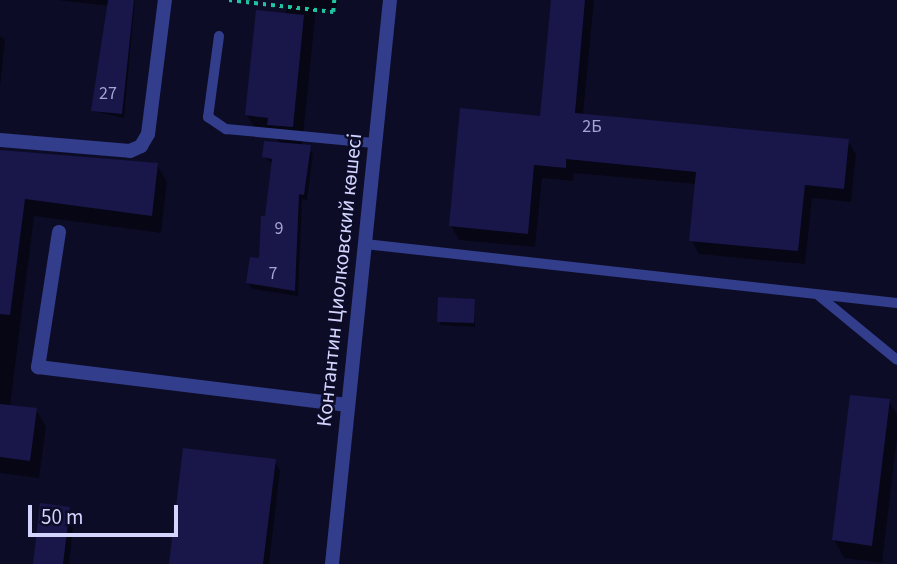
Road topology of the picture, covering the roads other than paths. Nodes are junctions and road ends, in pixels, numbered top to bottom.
1 (165, 0) edge
2 (390, 0) edge
3 (219, 36) dead end
4 (0, 140) edge
5 (373, 143) junction
6 (59, 232) dead end
7 (365, 244) junction
8 (818, 295) junction
9 (897, 303) edge
10 (897, 360) edge
11 (348, 405) junction
12 (332, 564) edge

1 - 4 street
2 - 5 street, Контантин Циолковский көшесі
3 - 5 lane
5 - 7 street, Контантин Циолковский көшесі
6 - 11 street
7 - 8 lane
7 - 11 street, Контантин Циолковский көшесі
8 - 9 lane
8 - 10 lane
11 - 12 street, Контантин Циолковский көшесі

